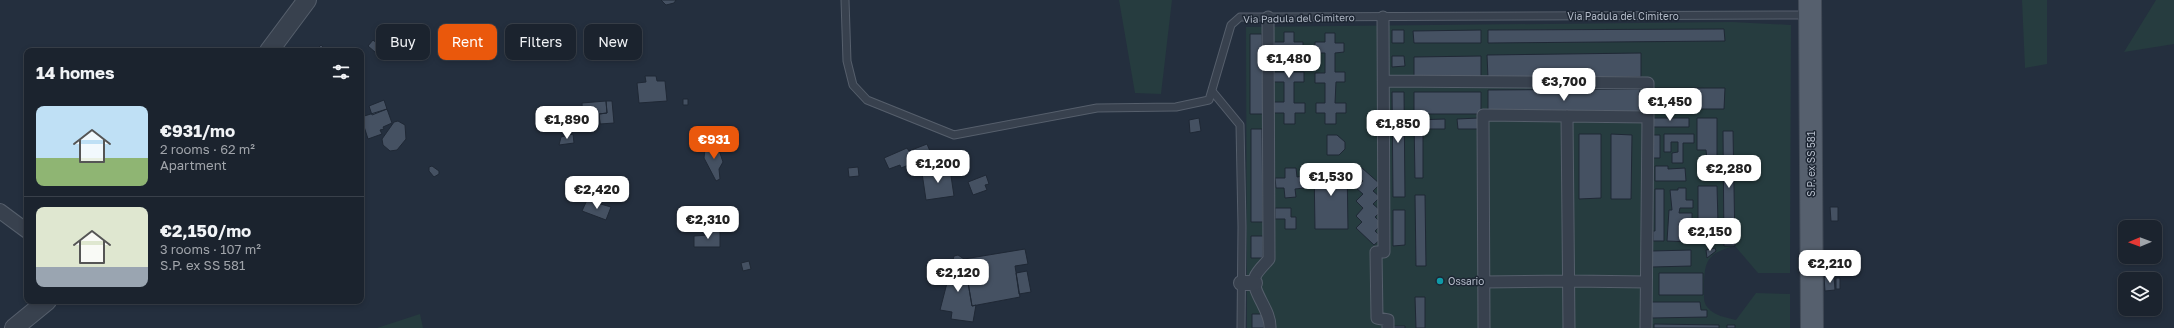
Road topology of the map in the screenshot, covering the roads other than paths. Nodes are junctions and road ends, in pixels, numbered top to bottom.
1 (308, 0) edge
2 (845, 0) edge
3 (1810, 7) edge
4 (1268, 17) junction
5 (1383, 17) junction
6 (271, 48) edge
7 (1384, 81) junction
8 (1212, 91) junction
9 (1567, 116) junction
10 (1648, 118) junction
11 (0, 211) edge
12 (24, 229) edge
13 (1571, 281) junction
14 (1484, 282) junction
15 (1646, 282) junction
16 (1241, 283) junction
17 (1255, 283) junction
18 (43, 304) edge
19 (14, 328) edge
20 (1242, 328) edge
21 (1270, 328) edge
22 (1388, 328) edge
23 (1484, 328) edge
24 (1569, 328) edge
25 (1646, 328) edge
26 (1812, 328) edge

1 - 6 street
2 - 8 lane
3 - 5 lane, Via Padula del Cimitero
3 - 26 main road, S.P. ex SS 581
4 - 5 lane, Via Padula del Cimitero
4 - 8 lane, Via Padula del Cimitero
4 - 17 street
5 - 7 street
7 - 10 street
7 - 22 street
8 - 16 lane
9 - 10 street
9 - 13 street
9 - 14 street
10 - 15 street
11 - 12 street
13 - 14 street
13 - 15 street
13 - 24 street
14 - 23 street
15 - 25 street
16 - 17 street
16 - 20 lane
17 - 21 street
18 - 19 street

